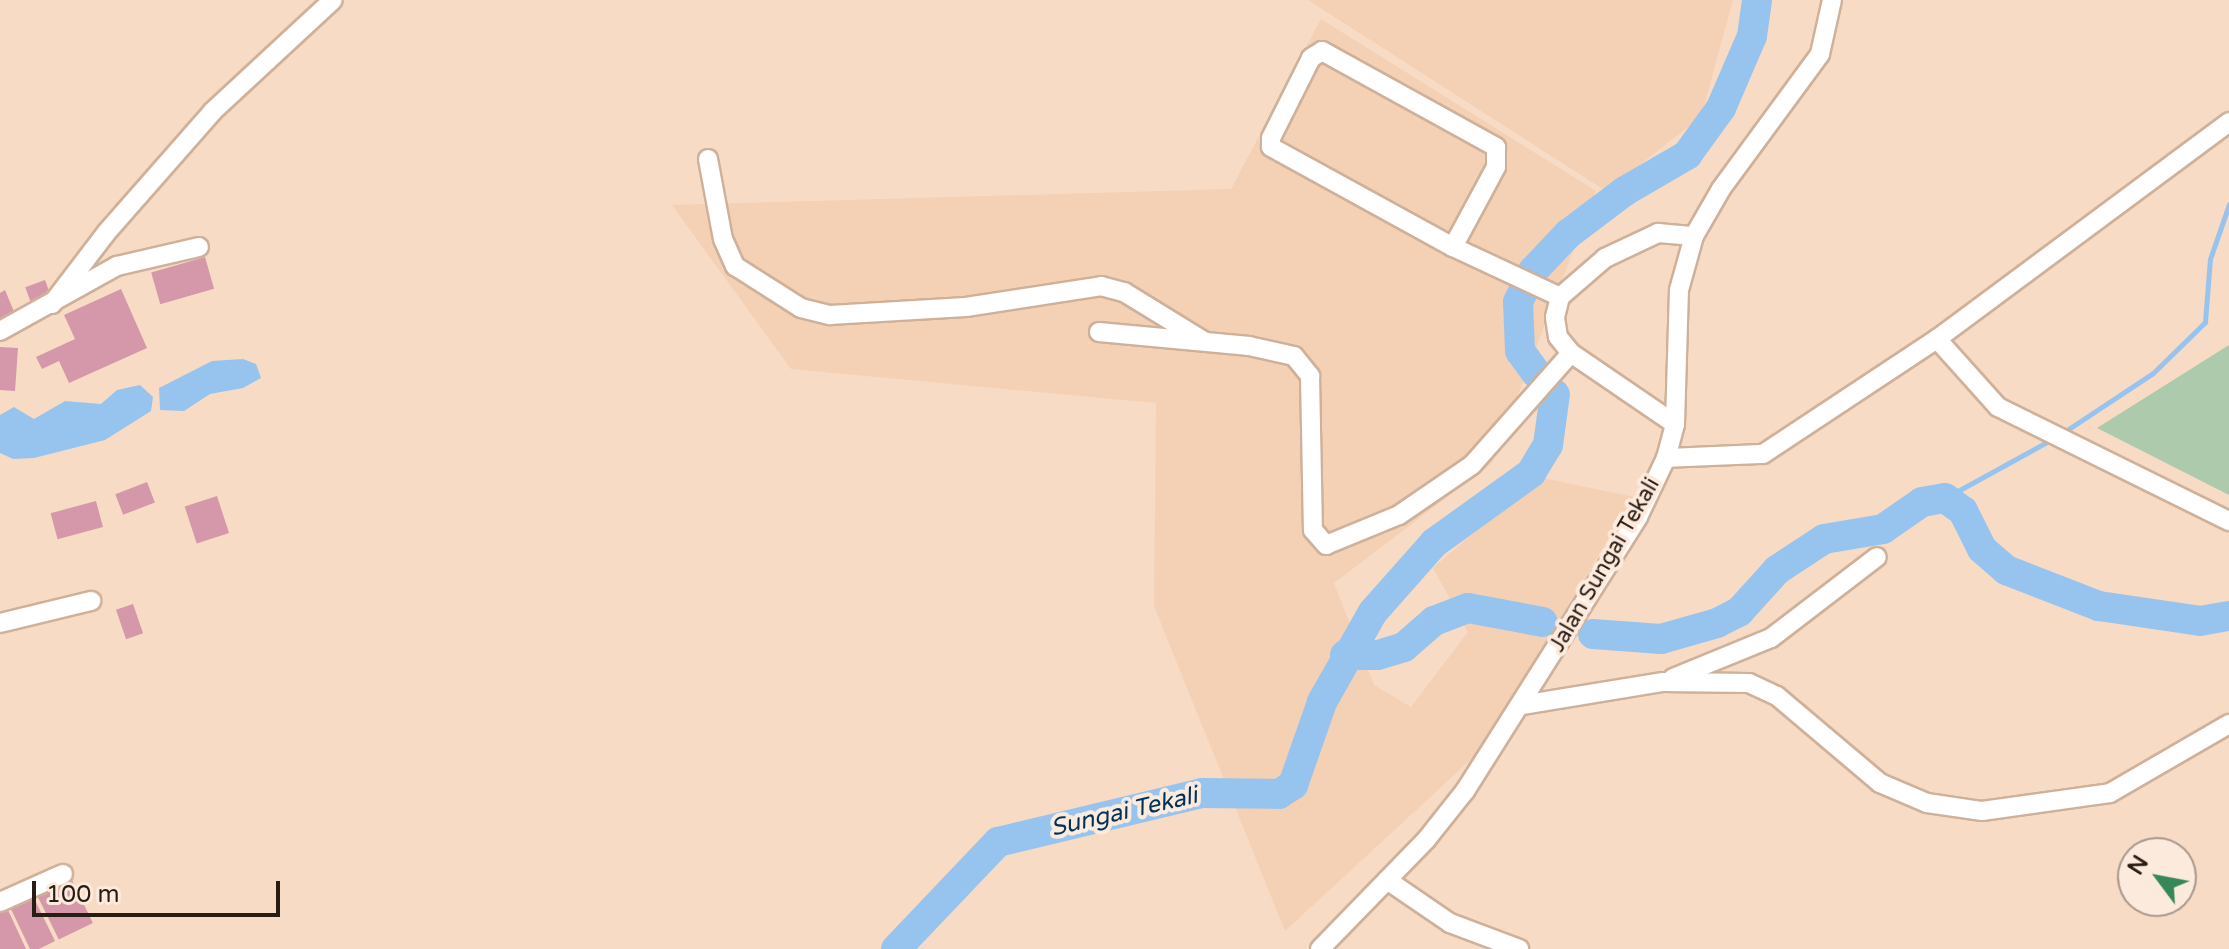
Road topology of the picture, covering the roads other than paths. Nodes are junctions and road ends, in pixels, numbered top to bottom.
1 (333, 0) edge
2 (1832, 0) edge
3 (2229, 122) edge
4 (708, 159) dead end
5 (1694, 236) junction
6 (199, 247) dead end
7 (1453, 247) junction
8 (1552, 293) junction
9 (52, 304) junction
10 (0, 331) edge
11 (1099, 332) dead end
12 (1937, 339) junction
13 (1212, 345) junction
14 (1571, 353) junction
15 (1675, 424) junction
16 (1666, 458) junction
17 (2229, 521) edge
18 (1877, 557) dead end
19 (91, 601) dead end
20 (0, 623) edge
21 (1663, 682) junction
22 (1522, 705) junction
23 (2229, 724) edge
24 (63, 874) dead end
25 (1387, 880) junction
26 (0, 902) edge
27 (1320, 949) edge
28 (1519, 949) edge

1 - 9 street
2 - 5 street, Jalan Sungai Tekali
3 - 12 street
4 - 13 street
5 - 8 street
5 - 15 street, Jalan Sungai Tekali
6 - 9 street
7 - 7 street
7 - 8 street
8 - 14 street
9 - 10 street
11 - 13 street
12 - 16 street
12 - 17 street
13 - 14 street
14 - 15 street
15 - 16 street, Jalan Sungai Tekali
16 - 22 street, Jalan Sungai Tekali
18 - 21 street
19 - 20 street
21 - 22 street
21 - 23 street
22 - 25 street, Jalan Sungai Tekali
24 - 26 street
25 - 27 street, Jalan Sungai Tekali
25 - 28 street

